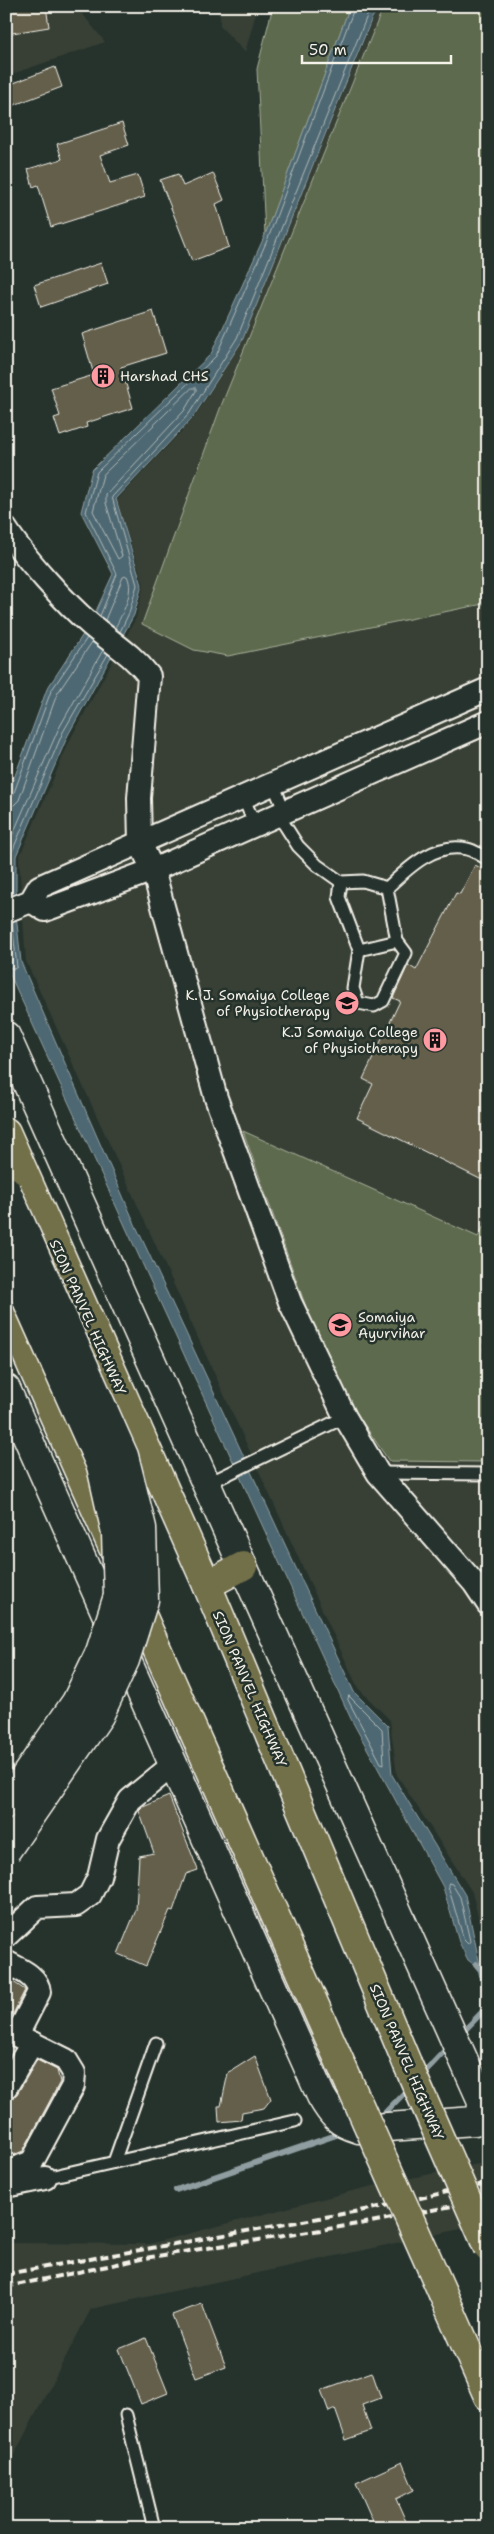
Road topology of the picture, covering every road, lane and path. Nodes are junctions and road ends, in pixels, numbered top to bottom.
1 (6, 529) edge
2 (488, 689) edge
3 (488, 722) edge
4 (273, 784) junction
5 (243, 797) junction
6 (272, 817) junction
7 (140, 843) junction
8 (488, 859) edge
9 (153, 870) junction
10 (341, 882) junction
11 (387, 888) junction
12 (20, 906) edge
13 (397, 941) junction
14 (359, 950) junction
15 (6, 1036) edge
16 (6, 1132) edge
17 (6, 1190) edge
18 (6, 1253) edge
19 (6, 1308) edge
20 (488, 1308) edge
21 (6, 1389) edge
22 (345, 1417) junction
23 (488, 1423) edge
24 (378, 1473) junction
25 (488, 1474) edge
26 (218, 1479) junction
27 (243, 1566) junction
28 (207, 1584) junction
29 (488, 1604) edge
30 (174, 1764) junction
31 (6, 1804) edge
32 (6, 1851) edge
33 (6, 1936) edge
34 (6, 1962) edge
35 (18, 2036) edge
36 (156, 2044) dead end
37 (6, 2087) edge
38 (296, 2121) dead end
39 (114, 2162) junction
40 (8, 2174) edge
41 (45, 2178) joint
42 (488, 2248) edge
43 (488, 2396) edge
44 (126, 2415) dead end
45 (154, 2528) edge

1 - 7 street
2 - 4 street
3 - 6 street
4 - 5 street
4 - 6 lane
5 - 6 lane
5 - 7 street
6 - 9 street
6 - 10 lane
7 - 9 street
7 - 12 street
8 - 11 lane
9 - 12 street
9 - 22 street
10 - 11 lane
10 - 14 lane
11 - 13 lane
13 - 14 lane
13 - 14 lane
15 - 26 street
16 - 28 highway, SION PANVEL HIGHWAY
17 - 32 street, bridge
18 - 31 street, bridge
19 - 43 highway, bridge
20 - 23 path
21 - 30 street
22 - 24 street
22 - 26 lane
24 - 25 lane
24 - 29 street
26 - 27 street
27 - 28 highway
27 - 30 street
28 - 42 highway, SION PANVEL HIGHWAY, bridge
30 - 33 street
34 - 35 street
35 - 37 street
35 - 40 street
36 - 39 lane
38 - 39 lane
39 - 41 lane
40 - 41 street
44 - 45 lane

